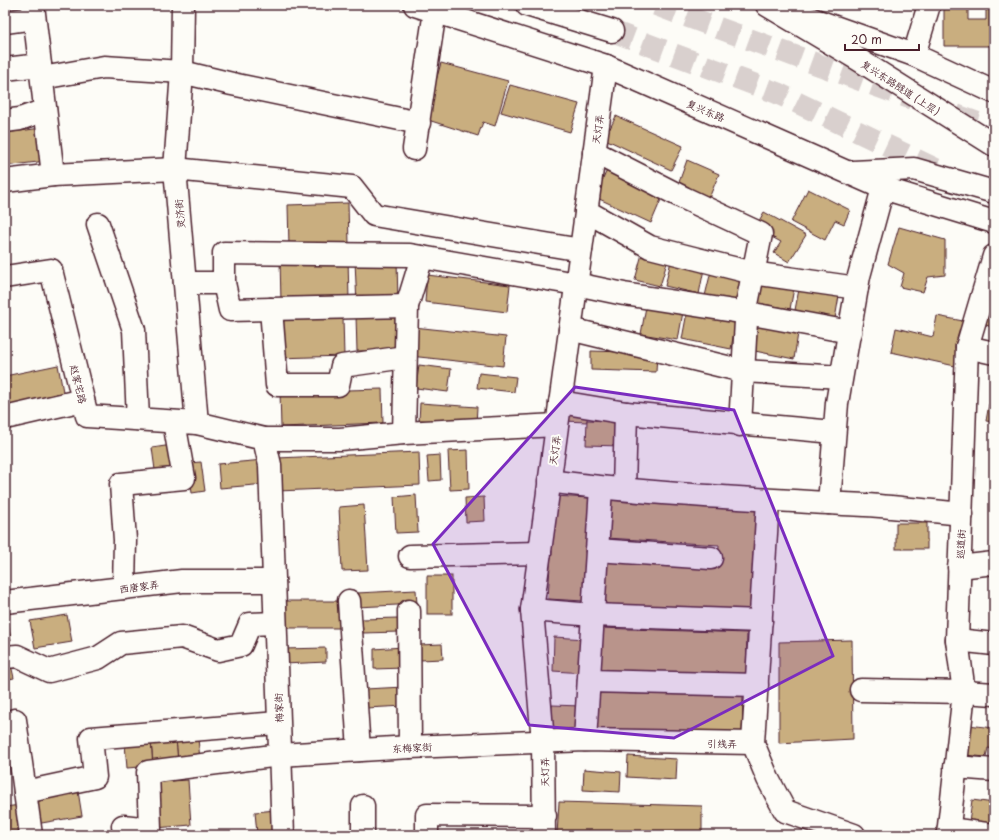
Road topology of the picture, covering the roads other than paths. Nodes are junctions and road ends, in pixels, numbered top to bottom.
1 (183, 5) edge
2 (527, 5) edge
3 (767, 5) edge
4 (773, 5) edge
5 (929, 5) edge
6 (425, 8) edge
7 (34, 11) edge
8 (5, 22) edge
9 (612, 31) tunnel mouth
10 (914, 55) junction
11 (606, 66) junction
12 (5, 69) edge
13 (41, 71) junction
14 (182, 72) junction
15 (994, 92) edge
16 (45, 110) junction
17 (5, 121) edge
18 (419, 123) junction
19 (994, 145) edge
20 (414, 149) dead end
21 (594, 152) junction
22 (175, 169) junction
23 (850, 172) junction
24 (53, 175) junction
25 (5, 181) edge
26 (883, 188) junction
27 (994, 192) edge
28 (586, 211) junction
29 (994, 222) edge
30 (98, 224) dead end
31 (581, 250) junction
32 (994, 256) edge
33 (422, 257) junction
34 (753, 273) junction
35 (5, 276) edge
36 (185, 283) junction
37 (224, 283) junction
38 (576, 284) junction
39 (857, 288) junction
40 (406, 306) junction
41 (271, 309) junction
42 (747, 313) junction
43 (570, 329) junction
44 (850, 332) junction
45 (967, 347) junction
46 (994, 353) edge
47 (405, 357) junction
48 (743, 371) junction
49 (841, 377) junction
50 (83, 400) junction
51 (560, 402) junction
52 (626, 413) junction
53 (5, 418) edge
54 (138, 419) junction
55 (174, 422) junction
56 (197, 423) junction
57 (740, 424) junction
58 (557, 425) junction
59 (834, 432) junction
60 (404, 433) junction
61 (264, 438) junction
62 (550, 481) junction
63 (601, 488) junction
64 (624, 489) junction
65 (768, 501) junction
66 (829, 503) junction
67 (962, 514) junction
68 (597, 550) junction
69 (540, 553) junction
70 (410, 556) dead end
71 (711, 558) dead end
72 (994, 563) edge
73 (960, 567) junction
74 (274, 580) junction
75 (124, 588) junction
76 (349, 601) dead end
77 (5, 602) edge
78 (532, 610) junction
79 (409, 611) dead end
80 (593, 615) junction
81 (760, 620) junction
82 (275, 623) junction
83 (957, 640) junction
84 (994, 644) edge
85 (5, 657) edge
86 (589, 681) junction
87 (757, 684) junction
88 (861, 690) dead end
89 (964, 692) junction
90 (994, 694) edge
91 (15, 720) dead end
92 (278, 723) junction
93 (585, 740) junction
94 (543, 742) junction
95 (753, 743) junction
96 (410, 747) junction
97 (359, 750) junction
98 (280, 755) junction
99 (955, 767) junction
100 (994, 770) edge
101 (25, 792) junction
102 (363, 806) dead end
103 (545, 825) edge
104 (948, 832) edge
105 (31, 835) edge
106 (125, 835) edge
107 (283, 835) edge
108 (363, 835) edge
109 (428, 835) edge
110 (854, 835) edge
111 (994, 835) edge

1 - 14 street, 灵济街
2 - 9 street
3 - 19 street, 复兴东路隧道 (上层)
4 - 10 street
5 - 10 street
6 - 11 street, 复兴东路
6 - 18 street
7 - 8 street
7 - 13 street
10 - 15 street
11 - 21 street, 天灯弄
11 - 23 street, 复兴东路
12 - 13 street
13 - 14 street
13 - 16 street
14 - 18 street
14 - 22 street, 灵济街
16 - 17 street
16 - 24 street
18 - 20 street
21 - 28 street, 天灯弄
21 - 34 street
22 - 24 street
22 - 31 street
22 - 36 street, 灵济街
23 - 26 street, 复兴东路
23 - 27 street
24 - 25 street
26 - 29 street, 复兴东路
26 - 39 street
28 - 31 street, 天灯弄
28 - 34 street
30 - 54 street
31 - 38 street, 天灯弄
32 - 45 street, 巡道街
33 - 37 street
33 - 38 street
33 - 40 street
34 - 39 street
34 - 42 street
35 - 50 street, 赵家宅路
36 - 37 street
36 - 56 street, 灵济街
37 - 41 street
38 - 42 street
38 - 43 street, 天灯弄
39 - 44 street
40 - 41 street
40 - 47 street
41 - 47 street
42 - 44 street
42 - 48 street
43 - 48 street
43 - 51 street, 天灯弄
44 - 49 street
45 - 46 street
45 - 67 street, 巡道街
47 - 60 street
48 - 49 street
48 - 57 street
49 - 59 street
50 - 53 street
50 - 54 street, 赵家宅路
51 - 52 street
51 - 58 street, 天灯弄
52 - 57 street
52 - 64 street
54 - 55 street, 赵家宅路
55 - 56 street, 赵家宅路
55 - 75 street
56 - 61 street, 赵家宅路
57 - 59 street
58 - 60 street, 赵家宅路
58 - 62 street, 天灯弄
59 - 66 street
60 - 61 street, 赵家宅路
61 - 74 street, 梅家街
62 - 63 street
62 - 69 street, 天灯弄
63 - 64 street
63 - 68 street
64 - 65 street
65 - 66 street
65 - 81 street
66 - 67 street
67 - 73 street, 巡道街
68 - 71 street
68 - 80 street
69 - 70 street
69 - 78 street, 天灯弄
72 - 73 street
73 - 83 street, 巡道街
74 - 75 street, 西唐家弄
74 - 82 street, 梅家街
75 - 77 street, 西唐家弄
76 - 97 street
78 - 80 street
78 - 94 street, 天灯弄
79 - 96 street
80 - 81 street
80 - 86 street
81 - 87 street
82 - 85 street
82 - 92 street, 梅家街
83 - 84 street
83 - 89 street, 巡道街
86 - 87 street
86 - 93 street
87 - 95 street
88 - 89 street
89 - 90 street
89 - 99 street, 巡道街
91 - 101 street
92 - 98 street, 梅家街
92 - 101 street
93 - 94 street, 引线弄
93 - 95 street, 引线弄
94 - 96 street, 东梅家街
94 - 103 street, 天灯弄
95 - 110 street
96 - 97 street, 东梅家街
97 - 98 street, 东梅家街
98 - 106 street, 东梅家街
98 - 107 street, 梅家街
99 - 100 street
99 - 104 street, 巡道街
101 - 105 street
102 - 108 street
103 - 109 street
104 - 111 street

